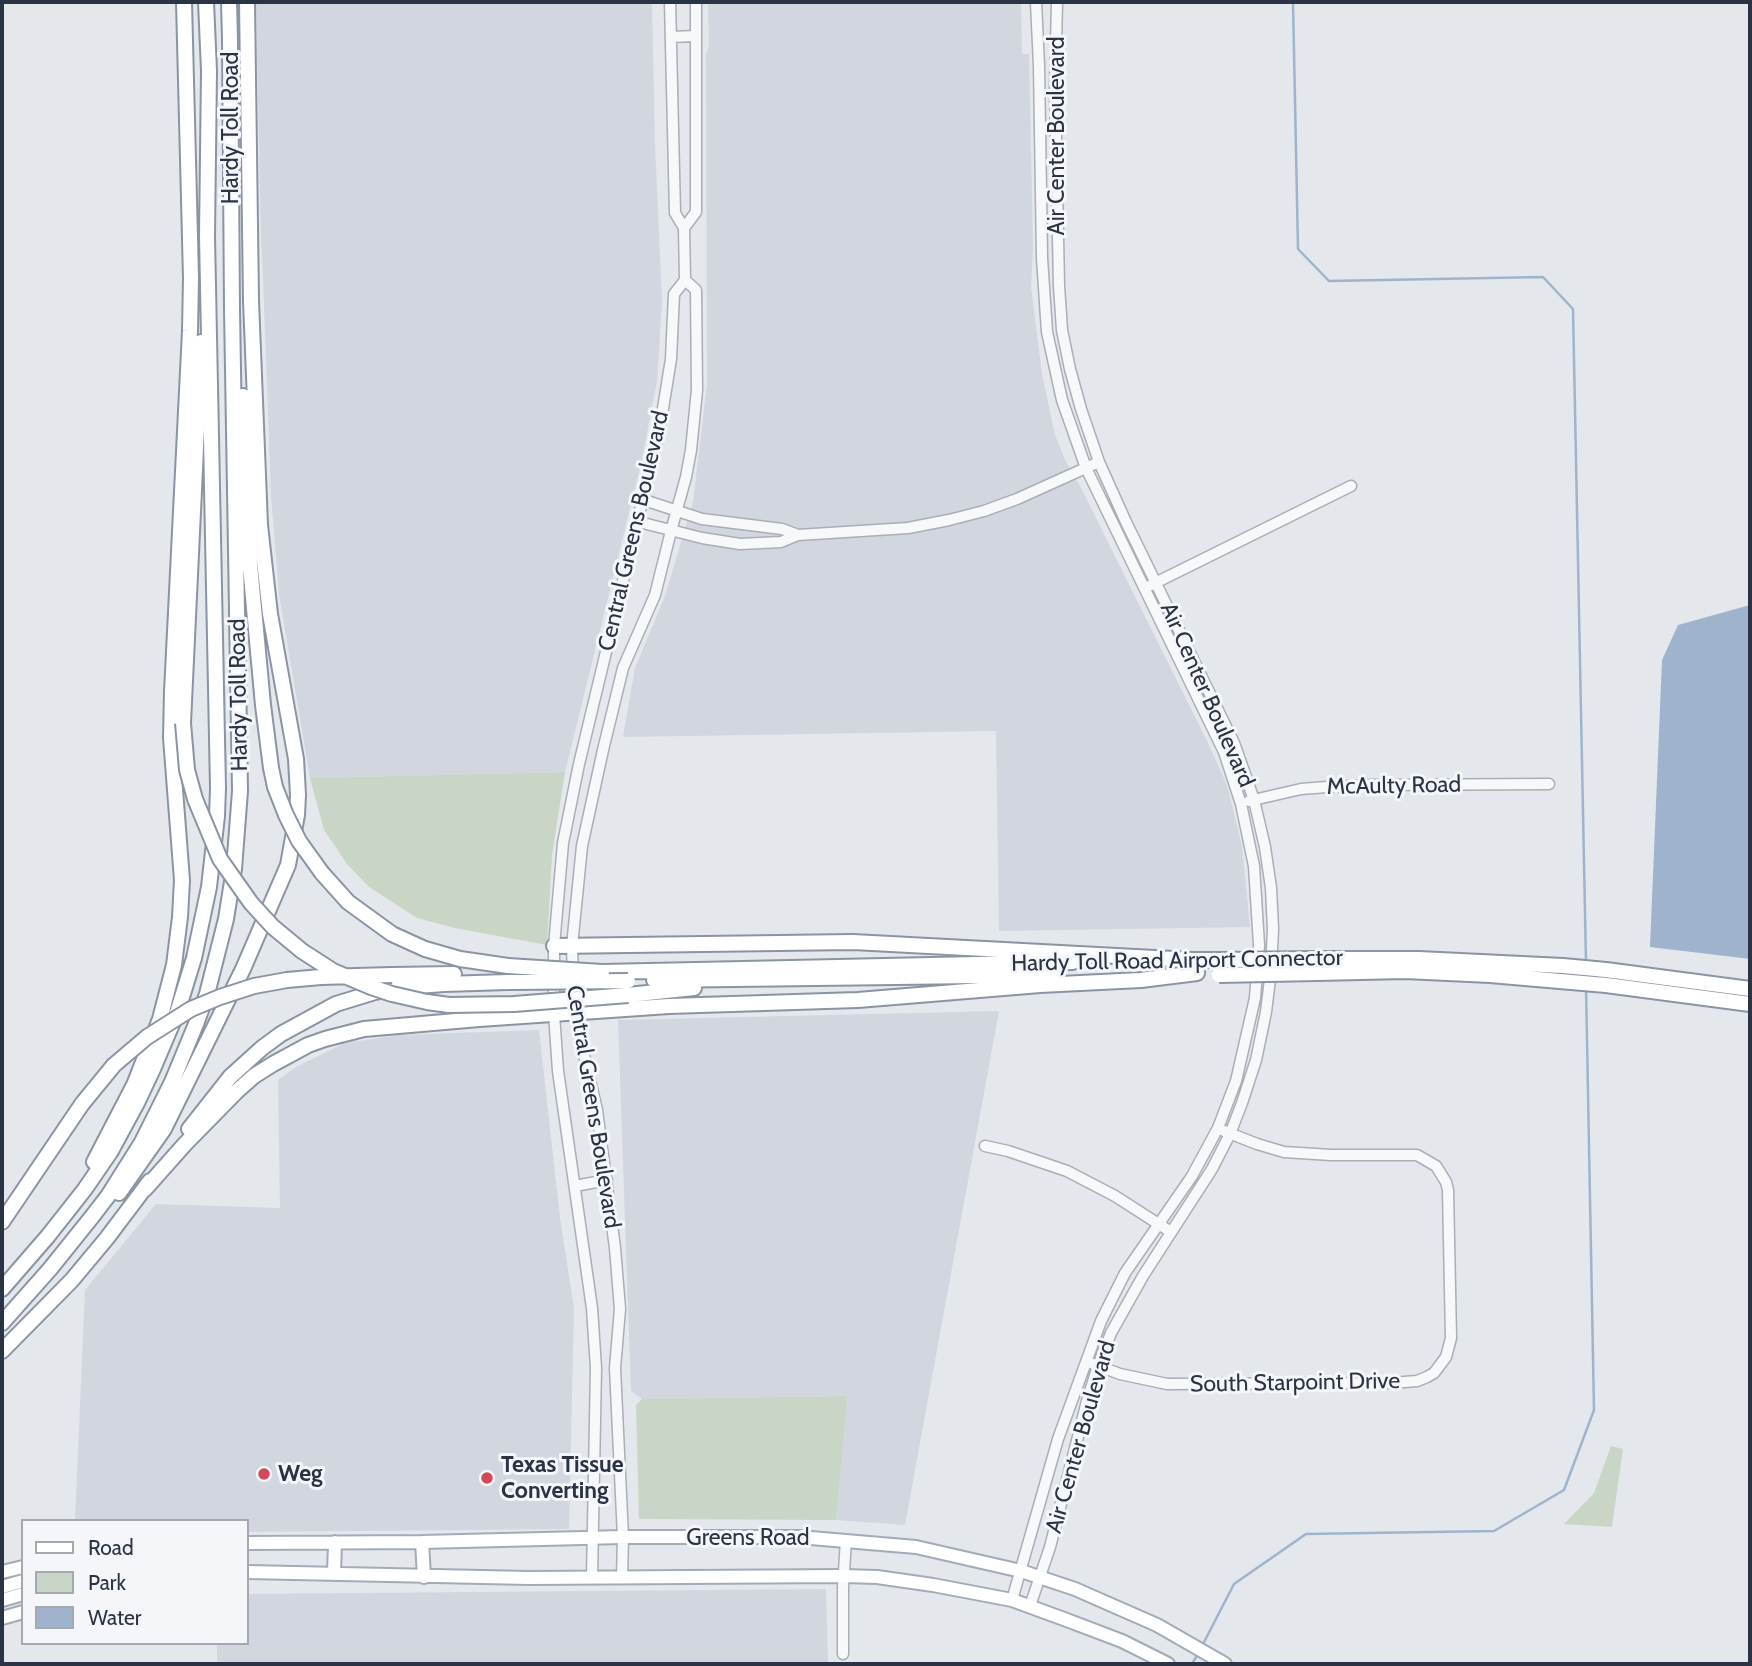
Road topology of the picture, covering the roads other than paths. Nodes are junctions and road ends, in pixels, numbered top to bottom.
1 (184, 2) edge
2 (206, 2) edge
3 (229, 2) edge
4 (247, 2) edge
5 (670, 2) edge
6 (696, 2) edge
7 (1036, 2) edge
8 (1057, 2) edge
9 (696, 36) junction
10 (671, 37) junction
11 (1038, 64) junction
12 (1056, 64) junction
13 (1057, 220) junction
14 (1041, 221) junction
15 (684, 228) junction
16 (207, 236) junction
17 (685, 280) junction
18 (232, 309) junction
19 (1062, 330) junction
20 (1047, 332) junction
21 (1099, 462) junction
22 (1086, 468) junction
23 (1351, 485) dead end
24 (644, 500) junction
25 (676, 510) junction
26 (639, 522) junction
27 (671, 531) junction
28 (798, 535) junction
29 (1156, 582) junction
30 (1143, 589) junction
31 (1203, 677) junction
32 (1191, 685) junction
33 (1549, 784) dead end
34 (1254, 800) junction
35 (1241, 804) junction
36 (563, 843) junction
37 (582, 846) junction
38 (1259, 945) junction
39 (1272, 945) junction
40 (554, 946) junction
41 (572, 946) junction
42 (1194, 966) junction
43 (1317, 966) junction
44 (508, 974) junction
45 (627, 982) junction
46 (1750, 989) edge
47 (1750, 1004) edge
48 (573, 1012) junction
49 (554, 1014) junction
50 (1218, 1128) junction
51 (1230, 1134) junction
52 (985, 1146) dead end
53 (607, 1180) junction
54 (575, 1186) junction
55 (145, 1189) junction
56 (63, 1217) junction
57 (2, 1222) edge
58 (1159, 1224) junction
59 (1171, 1232) junction
60 (70, 1245) junction
61 (2, 1289) edge
62 (2, 1323) edge
63 (2, 1351) edge
64 (1086, 1361) junction
65 (1098, 1366) junction
66 (596, 1368) junction
67 (615, 1368) junction
68 (592, 1538) junction
69 (623, 1538) junction
70 (846, 1540) junction
71 (335, 1542) junction
72 (422, 1542) junction
73 (248, 1543) edge
74 (21, 1567) edge
75 (1021, 1571) junction
76 (2, 1572) edge
77 (248, 1572) edge
78 (334, 1574) junction
79 (844, 1576) junction
80 (424, 1577) junction
81 (592, 1577) junction
82 (622, 1577) junction
83 (1040, 1577) junction
84 (21, 1582) edge
85 (2, 1587) edge
86 (21, 1595) edge
87 (2, 1600) edge
88 (1012, 1600) junction
89 (1030, 1606) junction
90 (21, 1613) edge
91 (2, 1618) edge
92 (843, 1654) dead end
93 (1168, 1664) edge
94 (1226, 1664) edge

1 - 56 highway
2 - 16 highway, Hardy Toll Road
3 - 18 highway, Hardy Toll Road
4 - 60 highway
5 - 10 street, Central Greens Boulevard
6 - 9 street, Central Greens Boulevard
7 - 11 street, Air Center Boulevard
8 - 12 street, Air Center Boulevard
9 - 10 street
9 - 15 street, Central Greens Boulevard
10 - 15 street, Central Greens Boulevard
11 - 12 street
11 - 14 street, Air Center Boulevard
12 - 13 street, Air Center Boulevard
13 - 14 street
13 - 19 street, Air Center Boulevard
14 - 20 street, Air Center Boulevard
15 - 17 street, Central Greens Boulevard
16 - 45 highway, bridge
16 - 56 highway, Hardy Toll Road
17 - 24 street, Central Greens Boulevard
17 - 25 street, Central Greens Boulevard
18 - 44 highway, bridge
18 - 60 highway, Hardy Toll Road
19 - 20 street
19 - 21 street, Air Center Boulevard
20 - 22 street, Air Center Boulevard
21 - 22 street
21 - 29 street, Air Center Boulevard
22 - 28 street
22 - 30 street, Air Center Boulevard
23 - 29 street
24 - 25 street
24 - 26 street, Central Greens Boulevard
25 - 27 street, Central Greens Boulevard
25 - 28 street
26 - 27 street
26 - 36 street, Central Greens Boulevard
27 - 28 street
27 - 37 street, Central Greens Boulevard
29 - 30 street
29 - 31 street, Air Center Boulevard
30 - 32 street, Air Center Boulevard
31 - 32 street
31 - 34 street, Air Center Boulevard
32 - 35 street, Air Center Boulevard
33 - 34 street, McAulty Road
34 - 35 street, McAulty Road
34 - 39 street, Air Center Boulevard
35 - 38 street, Air Center Boulevard
36 - 37 street
36 - 40 street, Central Greens Boulevard
37 - 41 street, Central Greens Boulevard
38 - 39 street
38 - 50 street, Air Center Boulevard
39 - 51 street, Air Center Boulevard
40 - 41 highway
40 - 49 street, Central Greens Boulevard
41 - 42 highway
41 - 48 street, Central Greens Boulevard
42 - 43 highway, Hardy Toll Road Airport Connector, bridge
42 - 43 highway, Hardy Toll Road Airport Connector, bridge
42 - 45 highway, Hardy Toll Road Airport Connector
42 - 45 highway, Hardy Toll Road Airport Connector
42 - 48 highway
43 - 46 highway, Hardy Toll Road Airport Connector
43 - 47 highway, Hardy Toll Road Airport Connector
44 - 45 highway, bridge
44 - 45 highway, Hardy Toll Road Airport Connector, bridge
44 - 55 highway
44 - 57 highway, bridge
48 - 49 highway
48 - 53 street, Central Greens Boulevard
49 - 54 street, Central Greens Boulevard
49 - 55 highway
50 - 51 street
50 - 58 street, Air Center Boulevard
51 - 59 street, Air Center Boulevard
51 - 65 street, South Starpoint Drive
52 - 58 street
53 - 54 street
53 - 67 street, Central Greens Boulevard
54 - 66 street, Central Greens Boulevard
55 - 63 highway
56 - 61 highway, Hardy Toll Road
58 - 59 street
58 - 64 street, Air Center Boulevard
59 - 65 street, Air Center Boulevard
60 - 62 highway, Hardy Toll Road
64 - 65 street, South Starpoint Drive
64 - 75 street, Air Center Boulevard
65 - 83 street, Air Center Boulevard
66 - 67 street
66 - 68 street, Central Greens Boulevard
67 - 69 street, Central Greens Boulevard
68 - 69 main road, Greens Road
68 - 72 main road, Greens Road
68 - 81 street, Central Greens Boulevard
69 - 70 main road, Greens Road
69 - 82 street, Central Greens Boulevard
70 - 75 main road, Greens Road
70 - 79 street
71 - 72 main road, Greens Road
71 - 73 main road, Greens Road
71 - 78 main road
72 - 80 main road
74 - 76 main road
75 - 83 main road, Greens Road
75 - 88 street, Air Center Boulevard
77 - 78 main road, Greens Road
78 - 80 main road, Greens Road
79 - 82 main road, Greens Road
79 - 88 main road, Greens Road
79 - 92 street
80 - 81 main road, Greens Road
81 - 82 main road, Greens Road
83 - 89 street, Air Center Boulevard
83 - 94 main road, Greens Road
84 - 85 main road
86 - 87 main road
88 - 89 main road, Greens Road
89 - 93 main road, Greens Road
90 - 91 main road

